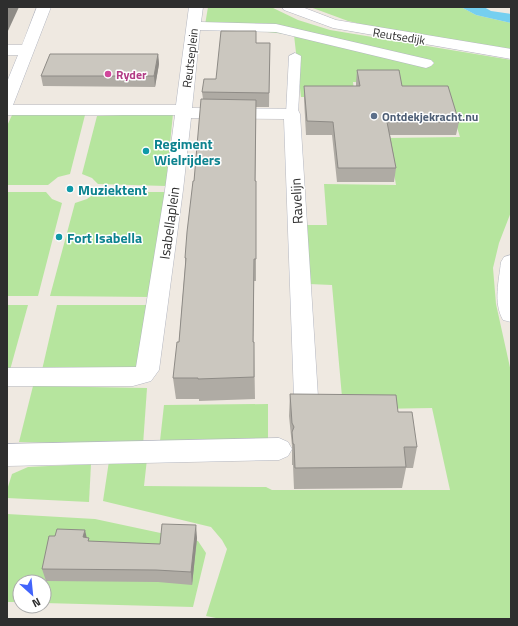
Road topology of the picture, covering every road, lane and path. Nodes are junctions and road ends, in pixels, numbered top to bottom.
1 (44, 7) edge
2 (196, 7) edge
3 (289, 7) edge
4 (194, 26) junction
5 (7, 50) edge
6 (27, 50) junction
7 (511, 54) edge
8 (295, 56) dead end
9 (426, 63) dead end
10 (7, 102) edge
11 (7, 110) edge
12 (183, 111) junction
13 (292, 114) junction
14 (511, 262) edge
15 (511, 314) edge
16 (7, 377) edge
17 (306, 397) edge
18 (279, 449) dead end
19 (7, 455) edge

1 - 6 street
2 - 4 street, Reutseplein
3 - 7 street, Reutsedijk
4 - 9 street
4 - 12 street, Reutseplein
5 - 6 street
6 - 10 street
8 - 13 lane
11 - 12 street
12 - 13 street
12 - 16 street, Isabellaplein
13 - 17 street, Ravelijn
14 - 15 street
18 - 19 street

